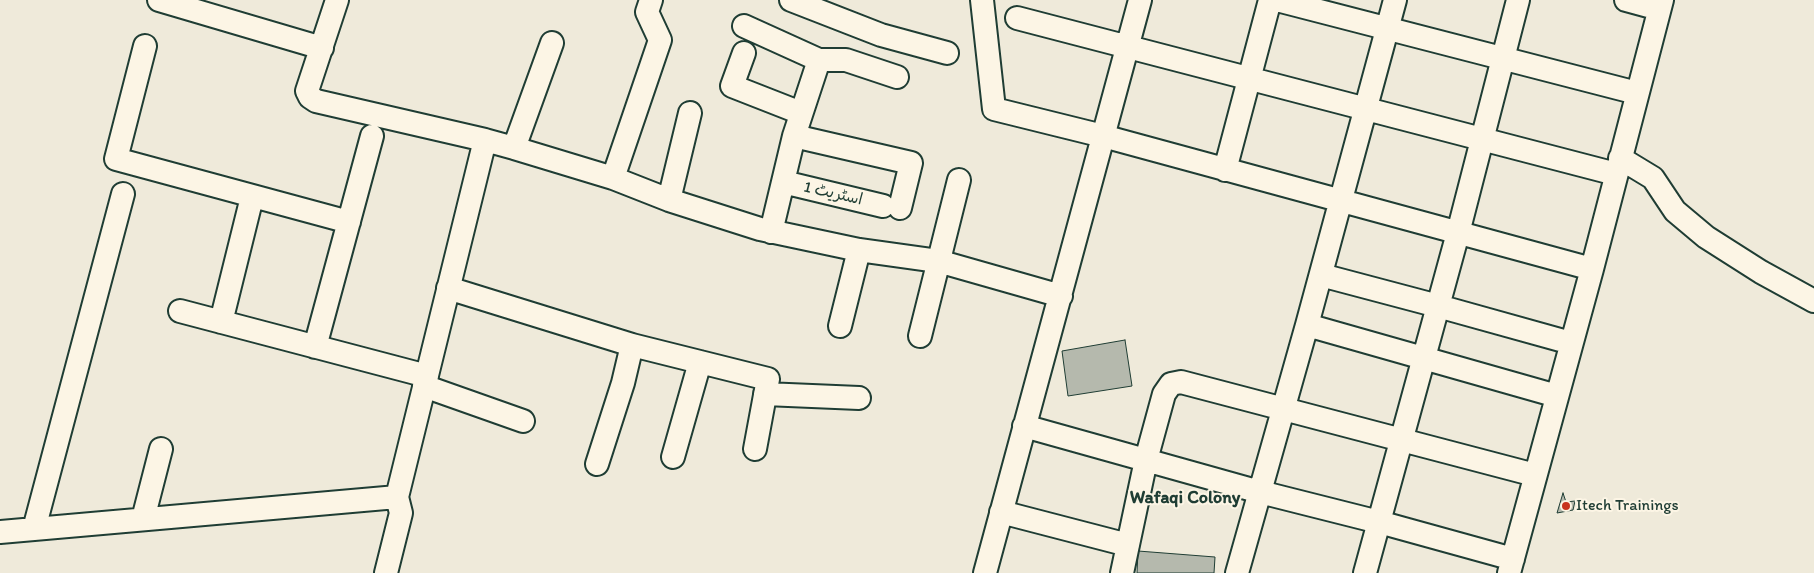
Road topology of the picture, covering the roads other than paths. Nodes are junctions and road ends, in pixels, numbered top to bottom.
1 (159, 0) edge
2 (337, 0) edge
3 (651, 0) edge
4 (791, 0) edge
5 (982, 0) edge
6 (1140, 0) edge
7 (1270, 0) edge
8 (1277, 0) edge
9 (1395, 0) edge
10 (1518, 0) edge
11 (1626, 0) edge
12 (1660, 4) edge
13 (1017, 18) dead end
14 (744, 26) dead end
15 (863, 28) junction
16 (1388, 28) junction
17 (552, 43) dead end
18 (145, 46) dead end
19 (1126, 46) junction
20 (322, 48) junction
21 (744, 53) dead end
22 (947, 53) dead end
23 (1503, 57) junction
24 (819, 60) junction
25 (846, 60) junction
26 (897, 77) dead end
27 (1249, 80) junction
28 (1637, 94) junction
29 (1366, 110) junction
30 (690, 113) dead end
31 (801, 113) junction
32 (372, 136) dead end
33 (794, 136) junction
34 (1104, 136) junction
35 (485, 140) junction
36 (1481, 140) junction
37 (514, 148) junction
38 (1618, 166) junction
39 (1225, 170) junction
40 (613, 178) junction
41 (959, 180) dead end
42 (783, 182) junction
43 (123, 194) dead end
44 (252, 197) junction
45 (670, 200) junction
46 (1341, 200) junction
47 (349, 222) junction
48 (771, 232) junction
49 (1458, 233) junction
50 (859, 250) junction
51 (938, 261) junction
52 (1592, 269) junction
53 (1320, 275) junction
54 (448, 288) junction
55 (1061, 296) junction
56 (1814, 301) edge
57 (1438, 306) junction
58 (180, 311) dead end
59 (221, 322) junction
60 (1307, 325) junction
61 (840, 326) dead end
62 (920, 336) dead end
63 (1571, 343) junction
64 (632, 344) junction
65 (315, 347) junction
66 (1424, 358) junction
67 (700, 362) junction
68 (425, 381) junction
69 (765, 394) junction
70 (1557, 396) junction
71 (859, 398) dead end
72 (1284, 408) junction
73 (523, 421) dead end
74 (1024, 426) junction
75 (1403, 439) junction
76 (161, 449) dead end
77 (755, 450) dead end
78 (673, 457) dead end
79 (1146, 460) junction
80 (597, 464) dead end
81 (1535, 475) junction
82 (1260, 492) junction
83 (397, 497) junction
84 (1001, 512) junction
85 (143, 519) junction
86 (1379, 522) junction
87 (34, 529) junction
88 (0, 532) edge
89 (1128, 545) junction
90 (1511, 566) edge
91 (386, 573) edge
92 (985, 573) edge
93 (1122, 573) edge
94 (1237, 573) edge
95 (1365, 573) edge

1 - 20 street
2 - 20 street
3 - 40 street
4 - 15 street
5 - 34 street
6 - 19 street
7 - 27 street
8 - 16 street
9 - 16 street
10 - 23 street
11 - 12 street
12 - 28 street
13 - 19 street
14 - 24 street
15 - 22 street
15 - 25 street
16 - 23 street
16 - 29 street
17 - 37 street
18 - 44 street
19 - 27 street
19 - 34 street
20 - 35 street
21 - 31 street
23 - 28 street
23 - 36 street
24 - 25 street
24 - 31 street
25 - 26 street
27 - 29 street
27 - 39 street
28 - 38 street
29 - 36 street
29 - 46 street
30 - 45 street
31 - 33 street
32 - 47 street
33 - 42 street
33 - 42 street, اسٹریٹ 1
34 - 39 street
34 - 55 street
35 - 37 street
35 - 54 street
36 - 38 street
36 - 49 street
37 - 40 street
38 - 52 street
38 - 56 street
39 - 46 street
40 - 45 street
41 - 51 street
42 - 48 street
43 - 87 street
44 - 47 street
44 - 59 street
45 - 48 street
46 - 49 street
46 - 53 street
47 - 65 street
48 - 50 street
49 - 52 street
49 - 57 street
50 - 51 street
50 - 61 street
51 - 55 street
51 - 62 street
52 - 63 street
53 - 57 street
53 - 60 street
54 - 64 street
54 - 68 street
55 - 74 street
57 - 63 street
57 - 66 street
58 - 59 street
59 - 65 street
60 - 66 street
60 - 72 street
63 - 70 street
64 - 67 street
64 - 80 street
65 - 68 street
66 - 70 street
66 - 75 street
67 - 69 street
67 - 78 street
68 - 73 street
68 - 83 street
69 - 71 street
69 - 77 street
70 - 81 street
72 - 75 street
72 - 79 street
72 - 82 street
74 - 79 street
74 - 84 street
75 - 81 street
75 - 86 street
76 - 85 street
79 - 82 street
79 - 89 street
81 - 90 street
82 - 86 street
82 - 94 street
83 - 85 street
83 - 91 street
84 - 89 street
84 - 92 street
85 - 87 street
86 - 90 street
86 - 95 street
87 - 88 street
89 - 93 street

